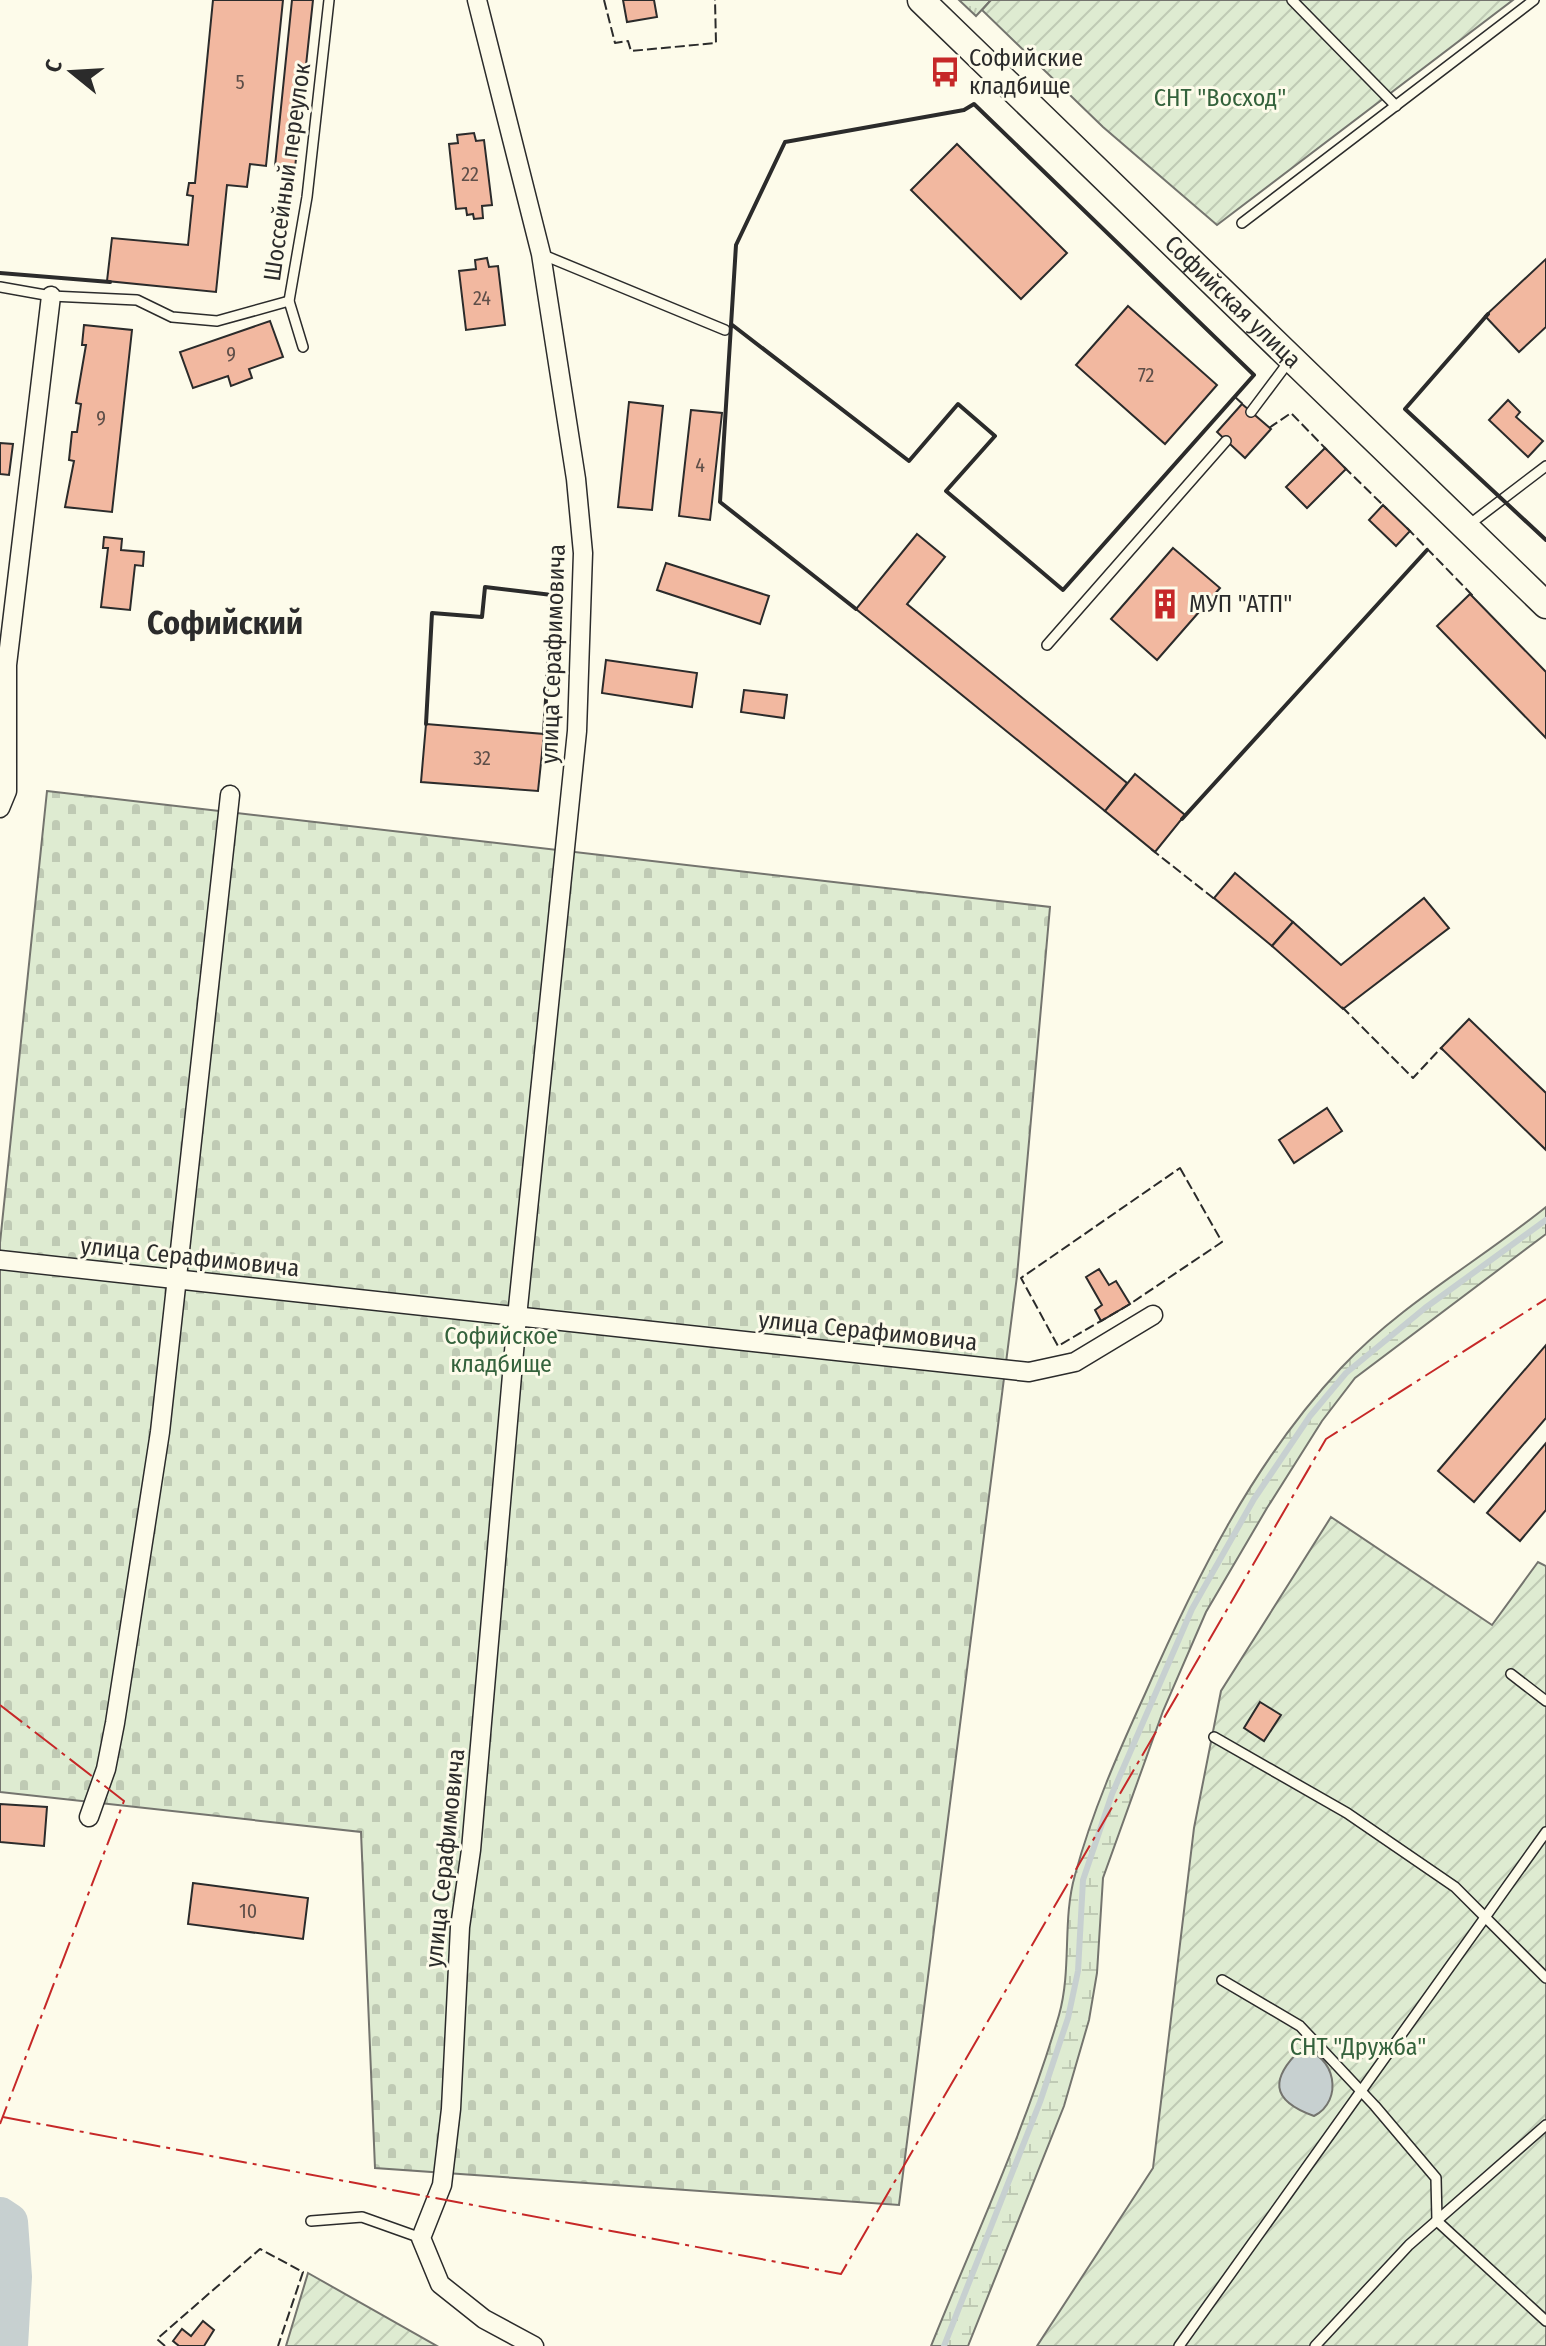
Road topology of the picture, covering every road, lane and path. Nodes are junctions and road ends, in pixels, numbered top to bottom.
1 (329, 0) edge
2 (477, 0) edge
3 (921, 0) edge
4 (1292, 0) edge
5 (1534, 0) edge
6 (1396, 106) junction
7 (1242, 223) dead end
8 (541, 254) junction
9 (0, 287) edge
10 (51, 296) junction
11 (289, 301) junction
12 (725, 330) dead end
13 (303, 347) dead end
14 (1292, 358) junction
15 (1251, 412) dead end
16 (1226, 441) dead end
17 (1546, 466) edge
18 (1466, 527) junction
19 (1546, 605) edge
20 (1047, 645) dead end
21 (230, 795) dead end
22 (0, 808) edge
23 (0, 1260) edge
24 (177, 1280) junction
25 (1153, 1315) dead end
26 (517, 1317) junction
27 (1511, 1674) dead end
28 (1546, 1701) edge
29 (1214, 1737) dead end
30 (89, 1817) dead end
31 (1546, 1832) edge
32 (1485, 1917) junction
33 (1546, 1978) edge
34 (1222, 1980) dead end
35 (1360, 2089) junction
36 (1546, 2125) edge
37 (311, 2221) dead end
38 (1437, 2221) junction
39 (421, 2238) junction
40 (1546, 2321) edge
41 (534, 2346) edge
42 (1179, 2346) edge
43 (1315, 2346) edge

1 - 11 lane, Шоссейный переулок
2 - 8 street, улица Серафимовича
3 - 14 main road, Софийская улица
4 - 6 lane
5 - 6 lane
6 - 7 lane
8 - 12 lane
8 - 26 street, улица Серафимовича
9 - 10 lane
10 - 11 lane
10 - 22 street
11 - 13 lane, Шоссейный переулок
14 - 15 lane
14 - 18 main road, Софийская улица
16 - 20 lane
17 - 18 lane
18 - 19 main road, Софийская улица
21 - 24 street
23 - 24 street, улица Серафимовича
24 - 26 street, улица Серафимовича
24 - 30 street
25 - 26 street, улица Серафимовича
26 - 39 street, улица Серафимовича
27 - 28 lane
29 - 32 lane
31 - 32 lane
32 - 33 lane
32 - 35 lane
34 - 35 lane
35 - 38 lane
35 - 42 lane
36 - 38 lane
37 - 39 lane
38 - 40 lane
38 - 43 lane
39 - 41 street

